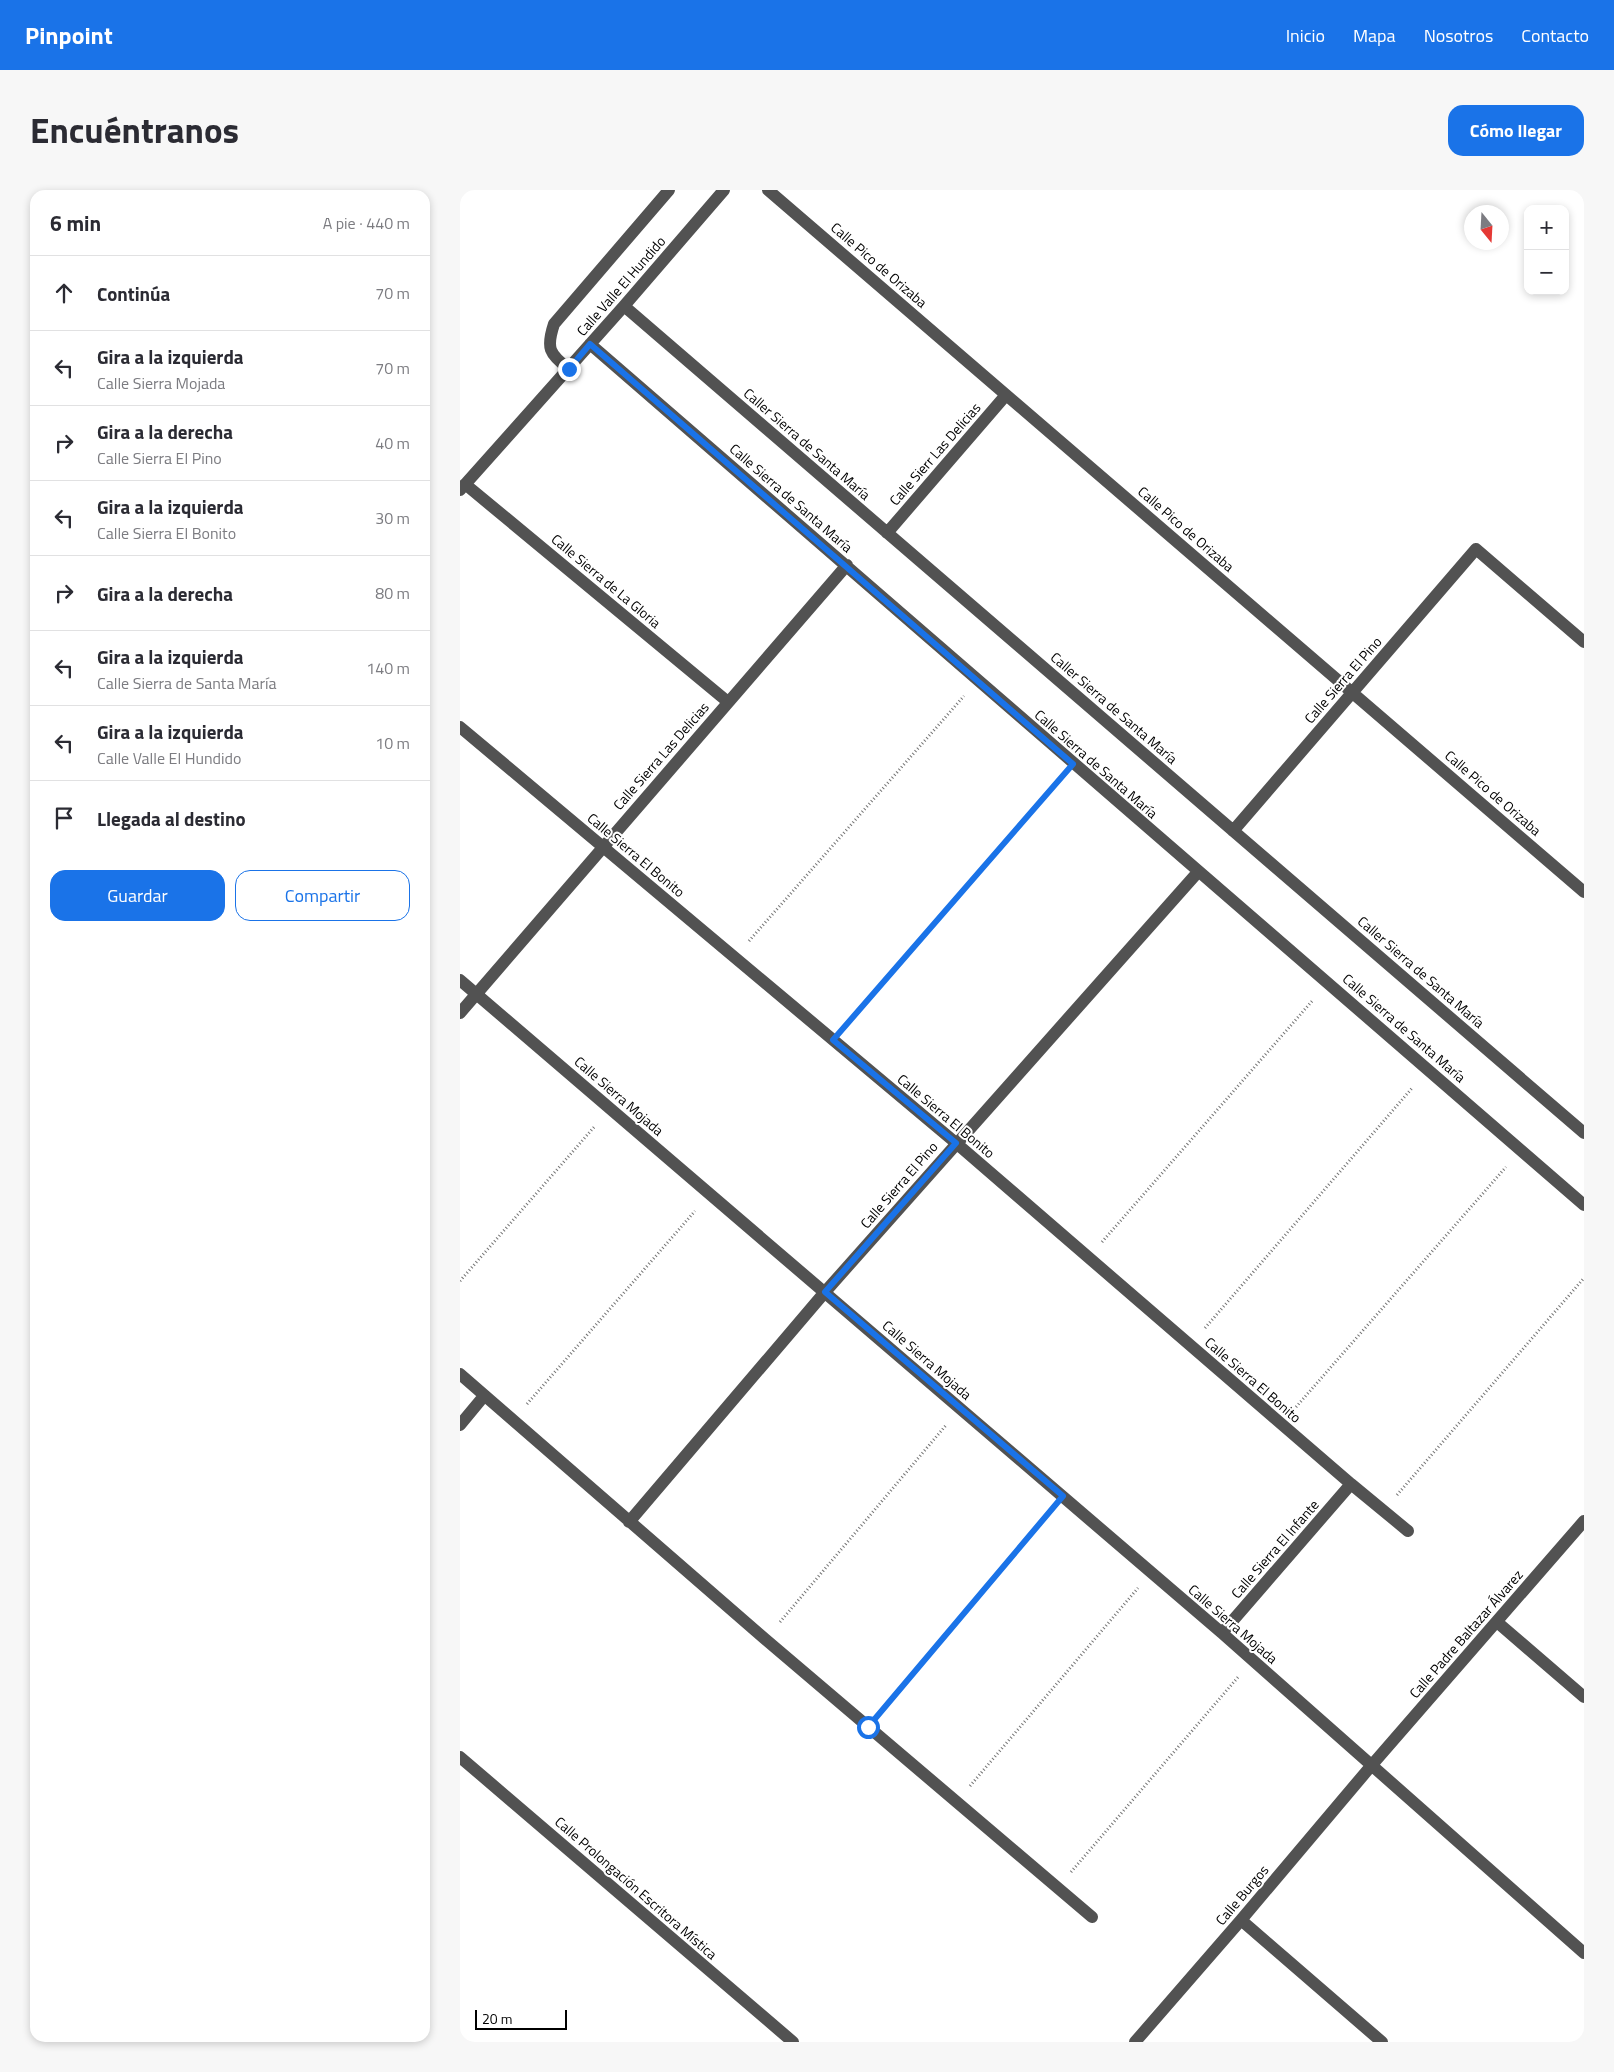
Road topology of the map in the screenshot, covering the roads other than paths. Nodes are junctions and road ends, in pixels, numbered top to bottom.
1 (669, 190) edge
2 (724, 190) edge
3 (768, 190) edge
4 (624, 306) junction
5 (590, 344) junction
6 (569, 369) junction
7 (1006, 394) junction
8 (462, 487) edge
9 (887, 533) junction
10 (846, 565) junction
11 (1584, 642) edge
12 (1352, 692) junction
13 (728, 702) junction
14 (460, 727) edge
15 (1233, 831) junction
16 (603, 847) junction
17 (1198, 872) junction
18 (1584, 892) edge
19 (460, 980) edge
20 (476, 994) junction
21 (460, 1013) edge
22 (1584, 1133) edge
23 (956, 1143) junction
24 (1584, 1205) edge
25 (825, 1292) junction
26 (460, 1374) edge
27 (484, 1396) junction
28 (460, 1425) edge
29 (1351, 1484) junction
30 (629, 1522) junction
31 (1584, 1522) edge
32 (1408, 1532) dead end
33 (1497, 1622) junction
34 (1222, 1633) junction
35 (1584, 1697) edge
36 (460, 1757) edge
37 (1371, 1766) junction
38 (1092, 1917) dead end
39 (1241, 1920) junction
40 (1584, 1953) edge
41 (793, 2042) edge
42 (1135, 2042) edge
43 (1382, 2042) edge

1 - 6 street
2 - 4 street, Calle Valle El Hundido
3 - 7 street, Calle Pico de Orizaba
4 - 5 street, Calle Valle El Hundido
4 - 9 street, Caller Sierra de Santa María
5 - 6 street, Calle Valle El Hundido
5 - 10 street, Calle Sierra de Santa María
6 - 8 street, Calle Valle El Hundido
7 - 9 street, Calle Sierr Las Delicias
7 - 12 street, Calle Pico de Orizaba
8 - 13 street, Calle Sierra de La Gloria
9 - 15 street, Caller Sierra de Santa María
10 - 13 street, Calle Sierra Las Delicias
10 - 17 street, Calle Sierra de Santa María
11 - 12 street, Calle Sierra El Pino
12 - 15 street, Calle Sierra El Pino
12 - 18 street, Calle Pico de Orizaba
13 - 16 street, Calle Sierra Las Delicias
14 - 16 street, Calle Sierra El Bonito
15 - 22 street, Caller Sierra de Santa María
16 - 20 street, Calle Sierra Las Delicias
16 - 23 street, Calle Sierra El Bonito
17 - 23 street, Calle Sierra El Pino
17 - 24 street, Calle Sierra de Santa María
19 - 20 street, Calle Sierra Mojada
20 - 21 street, Calle Sierra Las Delicias
20 - 25 street, Calle Sierra Mojada
23 - 25 street, Calle Sierra El Pino
23 - 29 street, Calle Sierra El Bonito
25 - 30 street, Calle Sierra El Pino
25 - 34 street, Calle Sierra Mojada
26 - 27 street
27 - 28 street
27 - 30 street
29 - 32 street, Calle Sierra El Bonito
29 - 34 street, Calle Sierra El Infante
30 - 38 street
31 - 33 street, Calle Padre Baltazar Álvarez
33 - 35 street
33 - 37 street, Calle Padre Baltazar Álvarez
34 - 37 street, Calle Sierra Mojada
36 - 41 street, Calle Prolongación Escritora Mística
37 - 39 street, Calle Burgos
37 - 40 street, Calle Sierra Mojada
39 - 42 street, Calle Burgos
39 - 43 street

